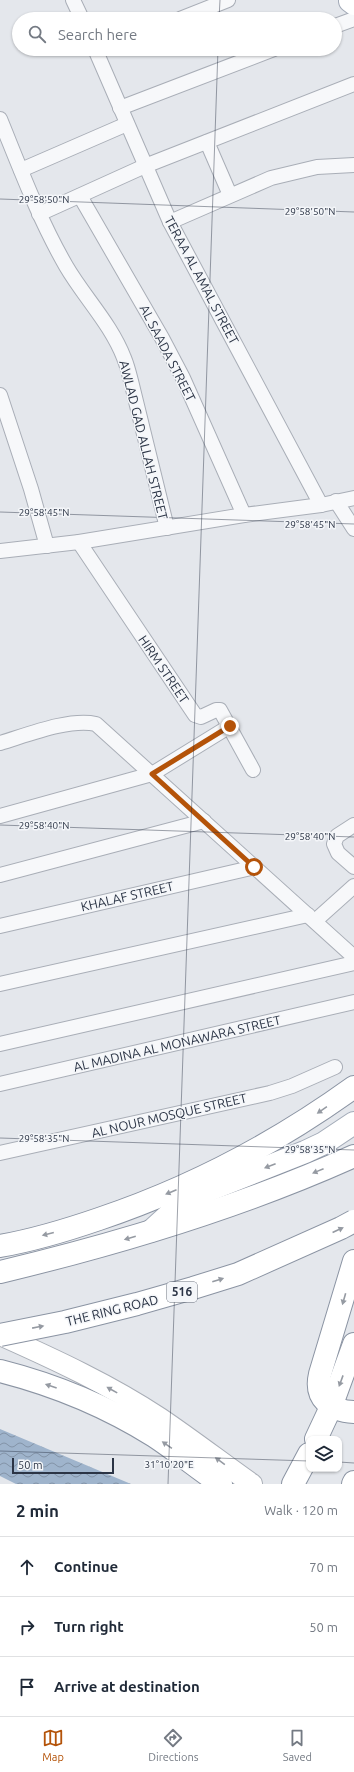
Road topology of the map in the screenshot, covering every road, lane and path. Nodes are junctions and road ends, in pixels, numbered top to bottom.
1 (73, 0) edge
2 (228, 0) edge
3 (353, 8) edge
4 (79, 12) edge
5 (198, 12) edge
6 (342, 19) edge
7 (100, 56) edge
8 (256, 56) edge
9 (354, 84) edge
10 (120, 108) junction
11 (0, 119) edge
12 (128, 124) junction
13 (207, 142) junction
14 (354, 165) edge
15 (146, 166) junction
16 (21, 170) junction
17 (230, 194) junction
18 (80, 196) junction
19 (39, 214) junction
20 (170, 222) junction
21 (0, 395) edge
22 (354, 498) edge
23 (336, 501) junction
24 (321, 505) junction
25 (244, 515) junction
26 (167, 528) junction
27 (354, 529) edge
28 (79, 542) junction
29 (47, 546) junction
30 (0, 551) edge
31 (230, 726) junction
32 (0, 743) edge
33 (253, 770) dead end
34 (152, 774) junction
35 (0, 816) edge
36 (204, 821) junction
37 (354, 825) edge
38 (254, 867) junction
39 (354, 867) edge
40 (0, 875) edge
41 (354, 886) edge
42 (311, 918) junction
43 (0, 926) edge
44 (354, 957) edge
45 (354, 963) edge
46 (0, 984) edge
47 (354, 1002) edge
48 (0, 1044) edge
49 (335, 1067) dead end
50 (0, 1084) edge
51 (354, 1087) edge
52 (354, 1123) edge
53 (0, 1153) edge
54 (354, 1156) edge
55 (354, 1221) edge
56 (151, 1231) junction
57 (0, 1246) edge
58 (354, 1261) edge
59 (0, 1272) edge
60 (0, 1335) edge
61 (354, 1344) edge
62 (0, 1371) edge
63 (331, 1407) junction
64 (354, 1412) edge
65 (317, 1436) edge
66 (221, 1484) edge
67 (252, 1484) edge

1 - 4 street
2 - 5 street
3 - 6 street
7 - 10 street, TERAA AL AMAL STREET
8 - 10 street
9 - 13 street
10 - 12 street, TERAA AL AMAL STREET
11 - 16 street, AWLAD GAD ALLAH STREET
12 - 15 street, TERAA AL AMAL STREET
12 - 16 street
13 - 15 street
13 - 17 street
14 - 17 street
15 - 18 street
15 - 20 street, TERAA AL AMAL STREET
16 - 19 street, AWLAD GAD ALLAH STREET
17 - 20 street
18 - 19 street
18 - 25 street, AL SAADA STREET
19 - 26 street, AWLAD GAD ALLAH STREET
20 - 24 street, TERAA AL AMAL STREET
21 - 29 street
22 - 23 street
23 - 24 street
23 - 27 street
24 - 25 street
25 - 26 street
26 - 28 street
28 - 29 street
28 - 31 street, HIRM STREET
29 - 30 street
31 - 33 street, HIRM STREET
31 - 34 street
32 - 34 street
34 - 35 street
34 - 36 street
36 - 38 street
36 - 40 street
37 - 39 street
38 - 42 street
38 - 43 street, KHALAF STREET
41 - 42 street
42 - 44 street
42 - 46 street
45 - 48 street
47 - 50 street, AL MADINA AL MONAWARA STREET
49 - 53 street, AL NOUR MOSQUE STREET
51 -> 57 main road
52 -> 56 main road
54 -> 56 main road
60 -> 55 main road, THE RING ROAD / 516, bridge
56 -> 59 main road
58 -> 63 main road
67 -> 60 main road
61 -> 63 main road
66 -> 62 main road
63 - 64 main road
63 - 65 main road

